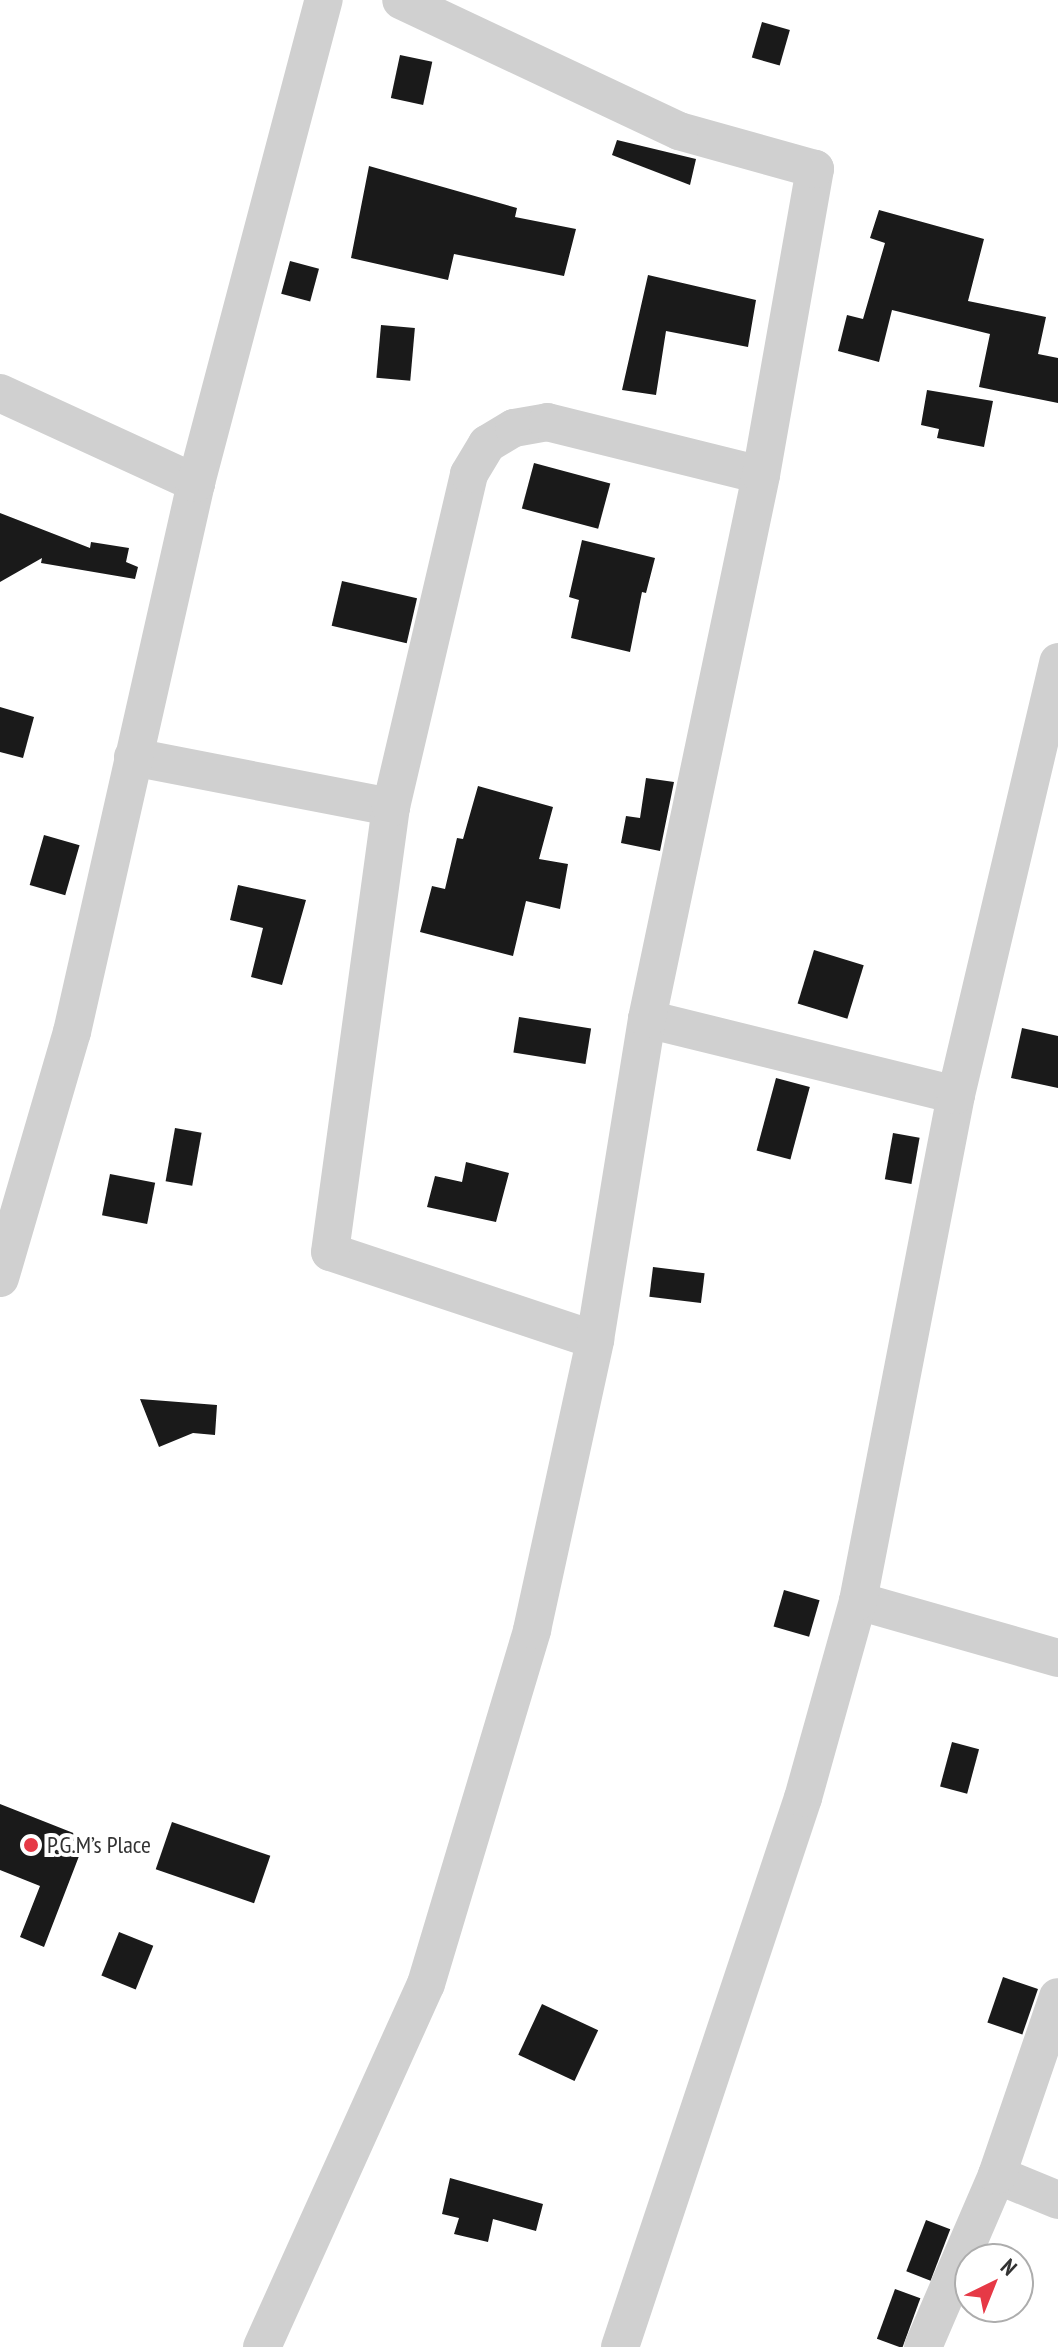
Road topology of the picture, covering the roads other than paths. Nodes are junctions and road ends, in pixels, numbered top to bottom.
1 (324, 0) edge
2 (401, 0) edge
3 (0, 393) edge
4 (761, 475) junction
5 (196, 483) junction
6 (1058, 662) edge
7 (133, 757) junction
8 (391, 807) junction
9 (647, 1019) junction
10 (956, 1095) junction
11 (0, 1278) edge
12 (595, 1340) junction
13 (858, 1601) junction
14 (1058, 1658) edge
15 (1058, 1997) edge
16 (997, 2175) junction
17 (1058, 2200) edge
18 (262, 2347) edge
19 (620, 2347) edge
20 (923, 2347) edge

1 - 5 street
2 - 4 street
3 - 5 street
4 - 8 street
4 - 9 street
5 - 7 street
6 - 10 street
7 - 8 street
7 - 11 street
8 - 12 street
9 - 10 street
9 - 12 street
10 - 13 street
12 - 18 street
13 - 14 street
13 - 19 street
15 - 16 street
16 - 17 street
16 - 20 street

